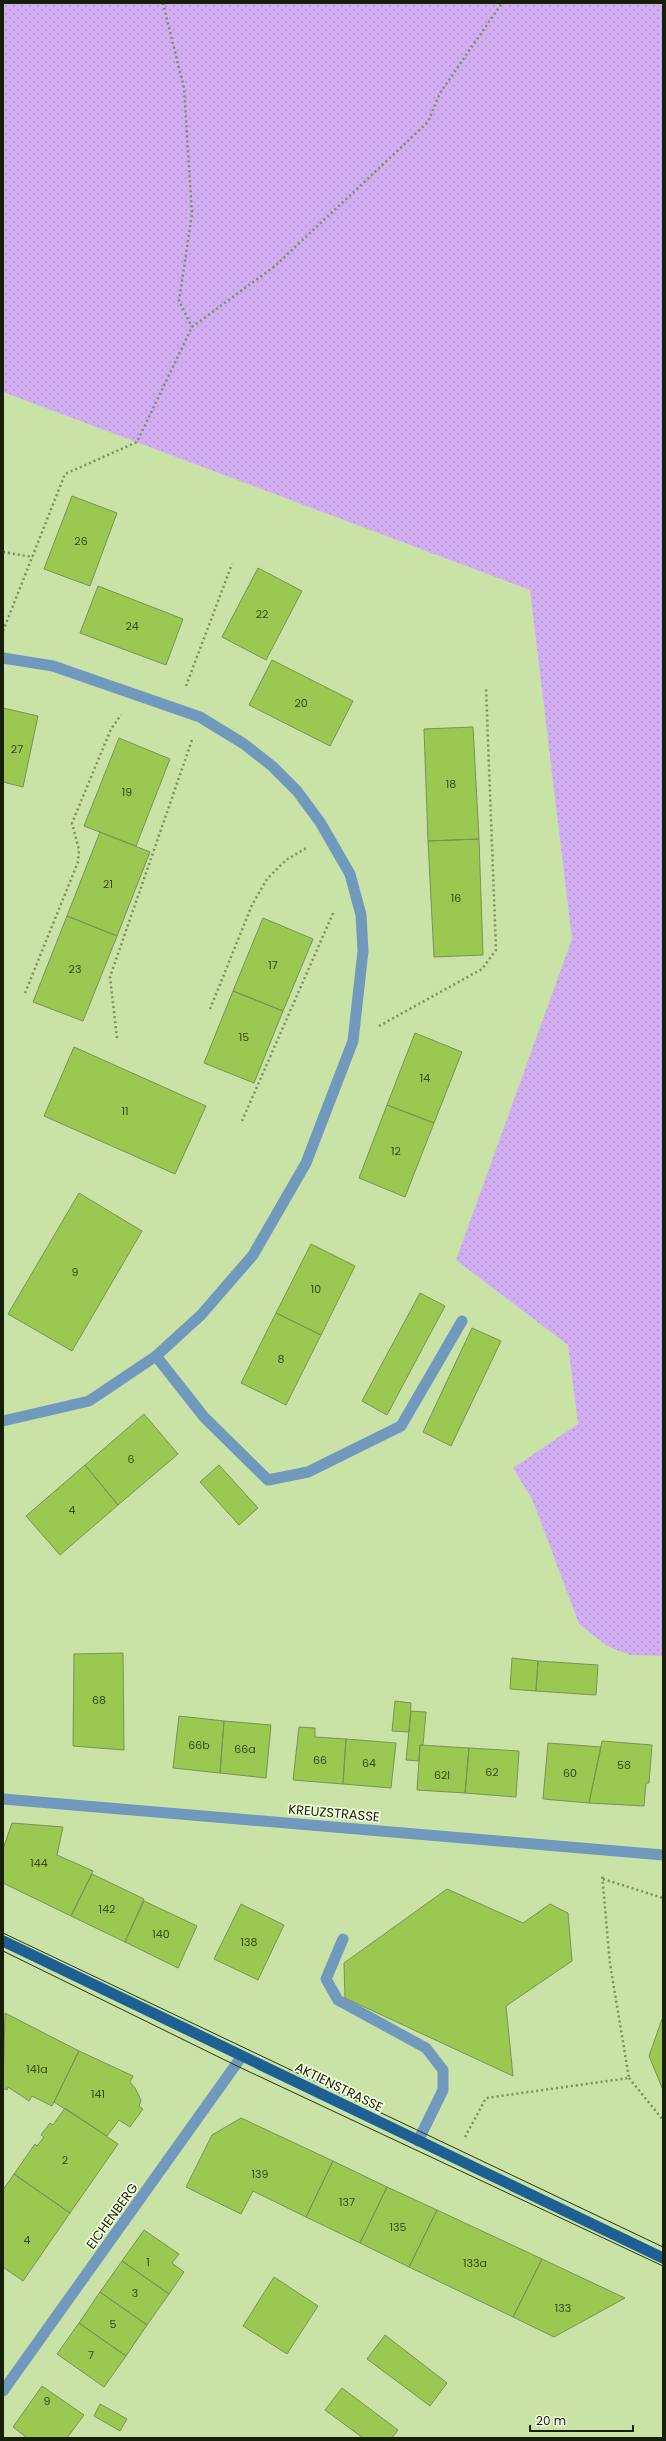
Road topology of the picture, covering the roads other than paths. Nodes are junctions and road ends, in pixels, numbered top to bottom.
1 (3, 658) edge
2 (462, 1321) dead end
3 (156, 1356) junction
4 (3, 1421) edge
5 (3, 1798) edge
6 (663, 1855) edge
7 (343, 1939) dead end
8 (3, 1941) edge
9 (242, 2056) junction
10 (418, 2141) junction
11 (663, 2258) edge
12 (3, 2391) edge

1 - 3 street
2 - 3 street
3 - 4 street
5 - 6 street, KREUZSTRASSE
7 - 10 street
8 - 9 main road, AKTIENSTRASSE
9 - 10 main road, AKTIENSTRASSE
9 - 12 street, EICHENBERG
10 - 11 main road, AKTIENSTRASSE

